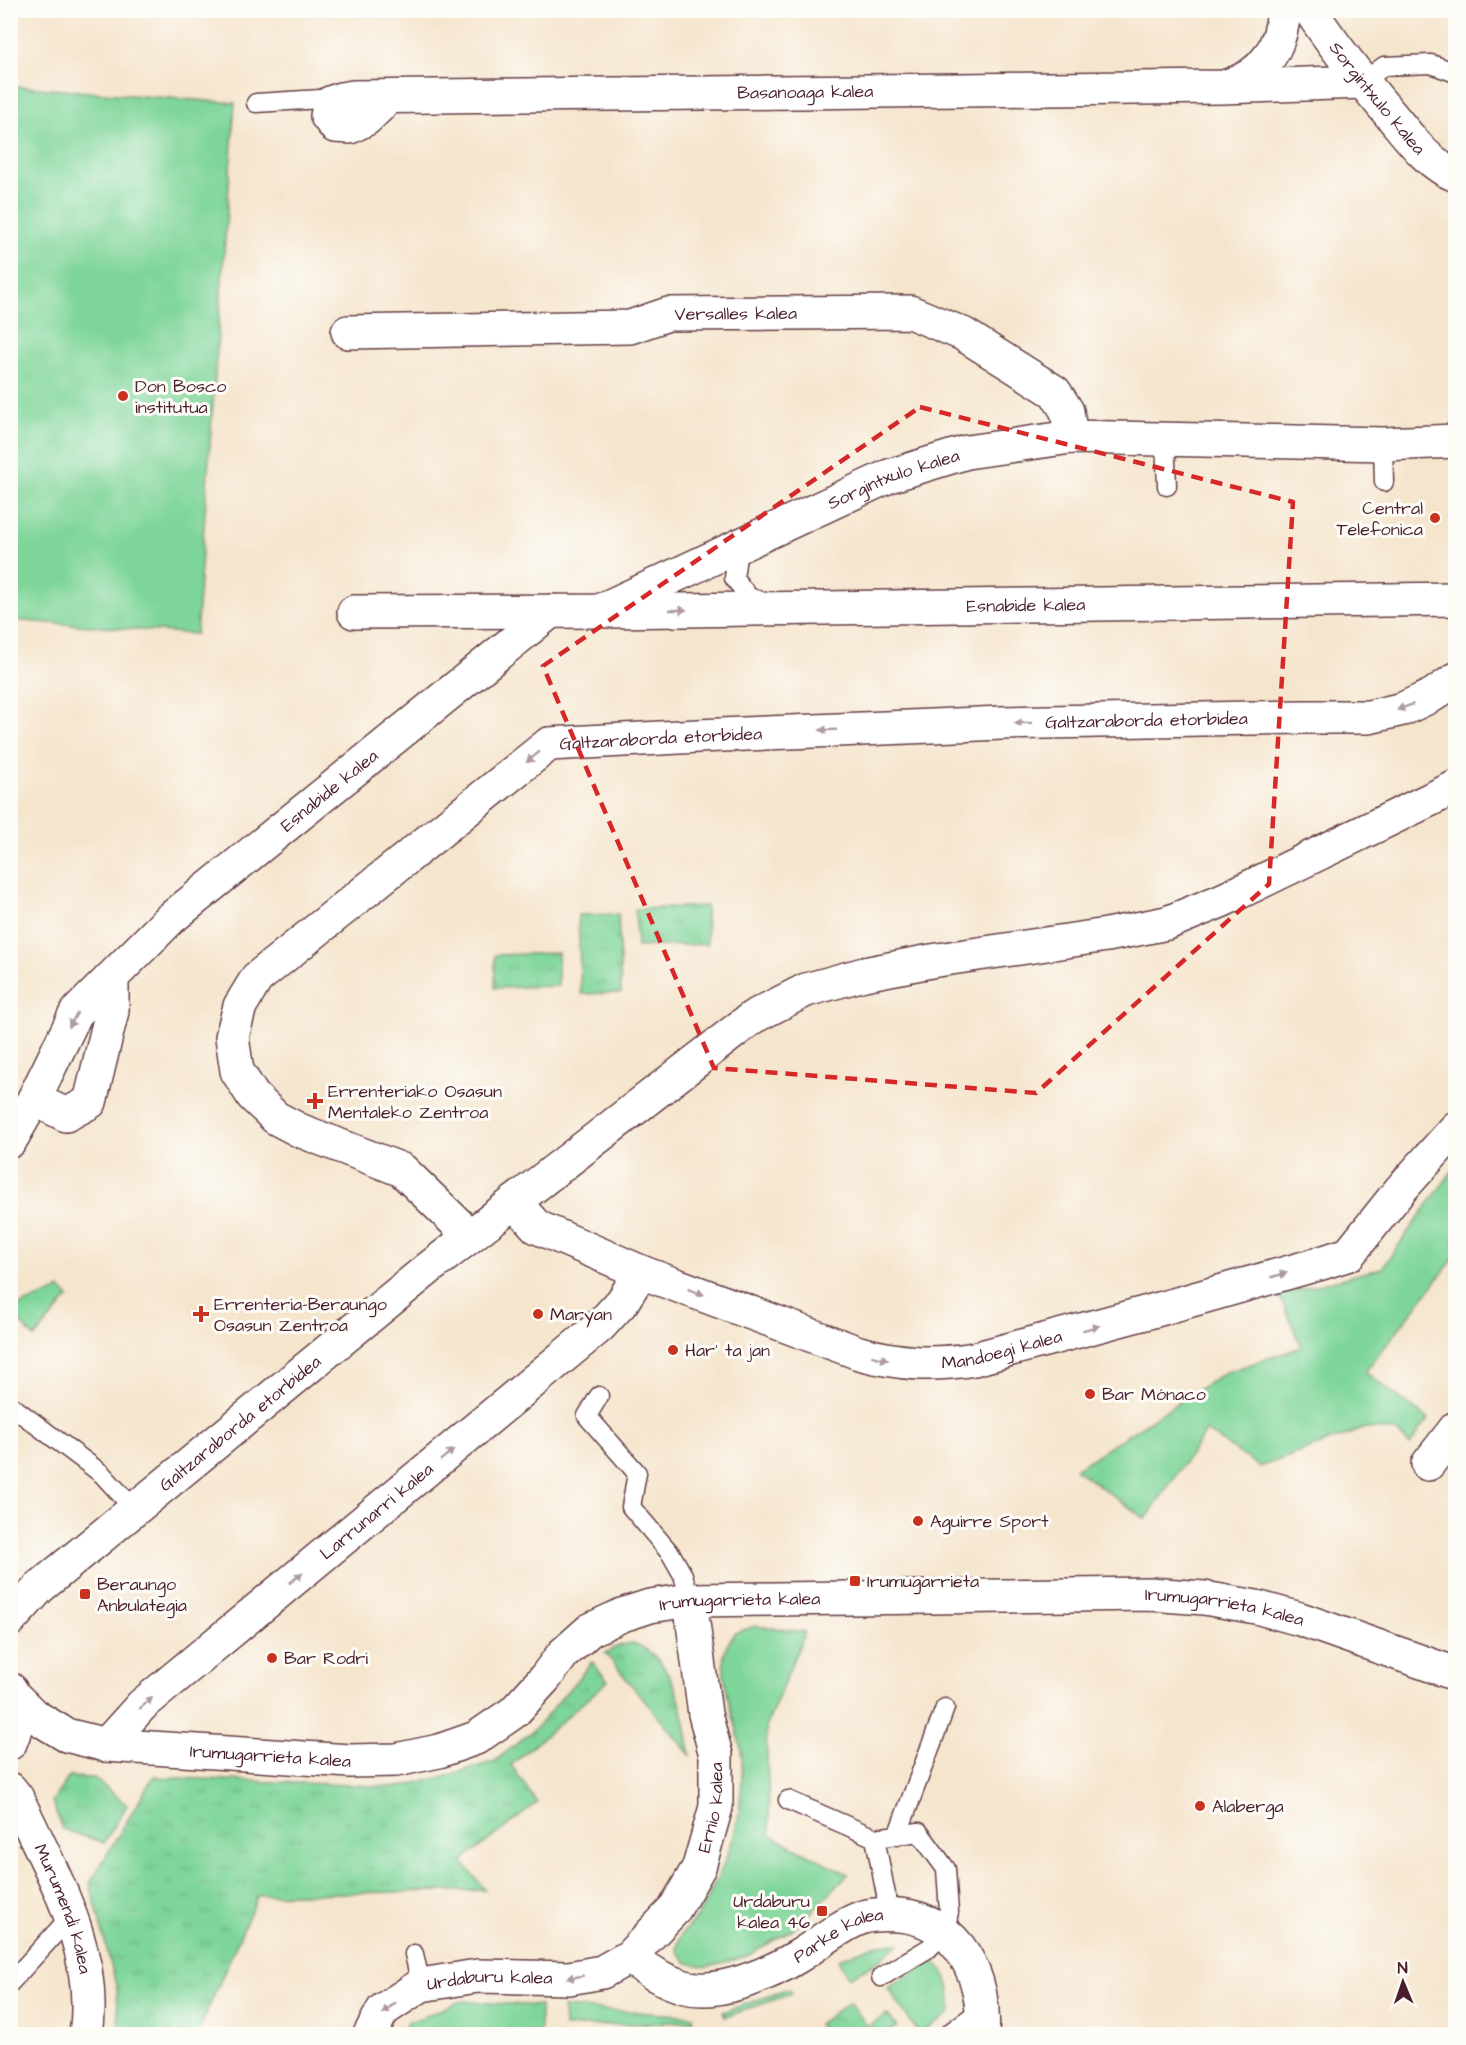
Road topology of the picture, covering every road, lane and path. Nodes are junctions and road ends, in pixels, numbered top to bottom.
1 (1284, 10) edge
2 (1310, 10) edge
3 (1329, 40) junction
4 (1274, 49) junction
5 (1455, 73) edge
6 (1363, 81) junction
7 (1301, 84) junction
8 (1222, 87) junction
9 (353, 97) joint
10 (256, 102) dead end
11 (1455, 175) edge
12 (348, 332) dead end
13 (1071, 437) junction
14 (1165, 439) junction
15 (1455, 441) edge
16 (1383, 444) junction
17 (1384, 482) dead end
18 (1167, 486) dead end
19 (753, 538) junction
20 (1455, 599) edge
21 (782, 609) junction
22 (551, 611) junction
23 (599, 611) junction
24 (354, 612) dead end
25 (1455, 679) edge
26 (1455, 787) edge
27 (112, 977) junction
28 (34, 1099) junction
29 (1455, 1128) edge
30 (10, 1141) edge
31 (514, 1202) junction
32 (470, 1236) junction
33 (642, 1272) junction
34 (599, 1396) dead end
35 (10, 1405) edge
36 (1455, 1428) edge
37 (1428, 1464) dead end
38 (134, 1509) junction
39 (690, 1600) junction
40 (12, 1626) edge
41 (1455, 1674) edge
42 (13, 1693) edge
43 (945, 1708) dead end
44 (66, 1735) junction
45 (11, 1743) edge
46 (106, 1745) junction
47 (10, 1789) edge
48 (788, 1800) dead end
49 (897, 1836) junction
50 (875, 1838) junction
51 (887, 1914) junction
52 (71, 1916) junction
53 (945, 1932) junction
54 (414, 1954) dead end
55 (629, 1957) junction
56 (881, 1977) dead end
57 (10, 1983) edge
58 (421, 1985) junction
59 (982, 2022) edge
60 (86, 2034) edge
61 (370, 2034) edge
62 (948, 2034) edge

1 - 4 street
2 - 3 street, Sorgintxulo kalea
3 - 4 street, Basanoaga kalea
3 - 6 street, Sorgintxulo kalea
3 - 7 street, Basanoaga kalea
4 - 7 street
4 - 8 street, Basanoaga kalea
5 - 6 lane, Basanoaga kalea
6 - 7 street, Basanoaga kalea
6 - 11 street, Sorgintxulo kalea
7 - 8 street, Basanoaga kalea
8 - 9 street, Basanoaga kalea
9 - 10 lane
12 - 13 street, Versalles kalea
13 - 14 street, Sorgintxulo kalea
13 - 19 street, Sorgintxulo kalea
14 - 16 street, Sorgintxulo kalea
14 - 18 lane
15 - 16 street, Sorgintxulo kalea
16 - 17 lane
19 - 21 lane
19 - 23 street, Sorgintxulo kalea
20 - 21 street, Esnabide kalea
23 -> 21 street, Esnabide kalea
22 - 23 street, Sorgintxulo kalea
22 - 24 street, Sorgintxulo kalea
22 - 27 street, Esnabide kalea
25 -> 32 street, Galtzaraborda etorbidea
26 - 31 street, Galtzaraborda etorbidea
27 -> 28 street, Esnabide kalea
27 - 28 street
28 - 30 street, Esnabide kalea
33 -> 29 street, Mandoegi kalea
31 - 32 street, Galtzaraborda etorbidea
31 - 33 street, Mandoegi kalea
32 - 38 street, Galtzaraborda etorbidea
46 -> 33 street, Larrunarri kalea
34 - 39 lane
35 - 38 lane
36 - 37 street
38 - 40 street, Galtzaraborda etorbidea
39 - 41 street, Irumugarrieta kalea
39 - 46 street, Irumugarrieta kalea
39 - 55 street, Ernio kalea
42 - 44 street, Irumugarrieta kalea
42 - 45 street
43 - 49 lane
44 - 45 street, Irumugarrieta kalea
44 - 46 street, Irumugarrieta kalea
47 - 52 street, Murumendi kalea
48 - 50 lane
49 - 50 lane
49 - 53 lane
50 - 51 lane
51 - 53 street, Parke kalea
51 - 55 street, Parke kalea
52 - 57 lane
52 - 60 street, Murumendi kalea
53 - 56 lane
53 - 59 street, Parke kalea
54 - 58 lane
55 -> 58 street, Urdaburu kalea
58 -> 61 street, Urdaburu kalea
59 - 62 lane

